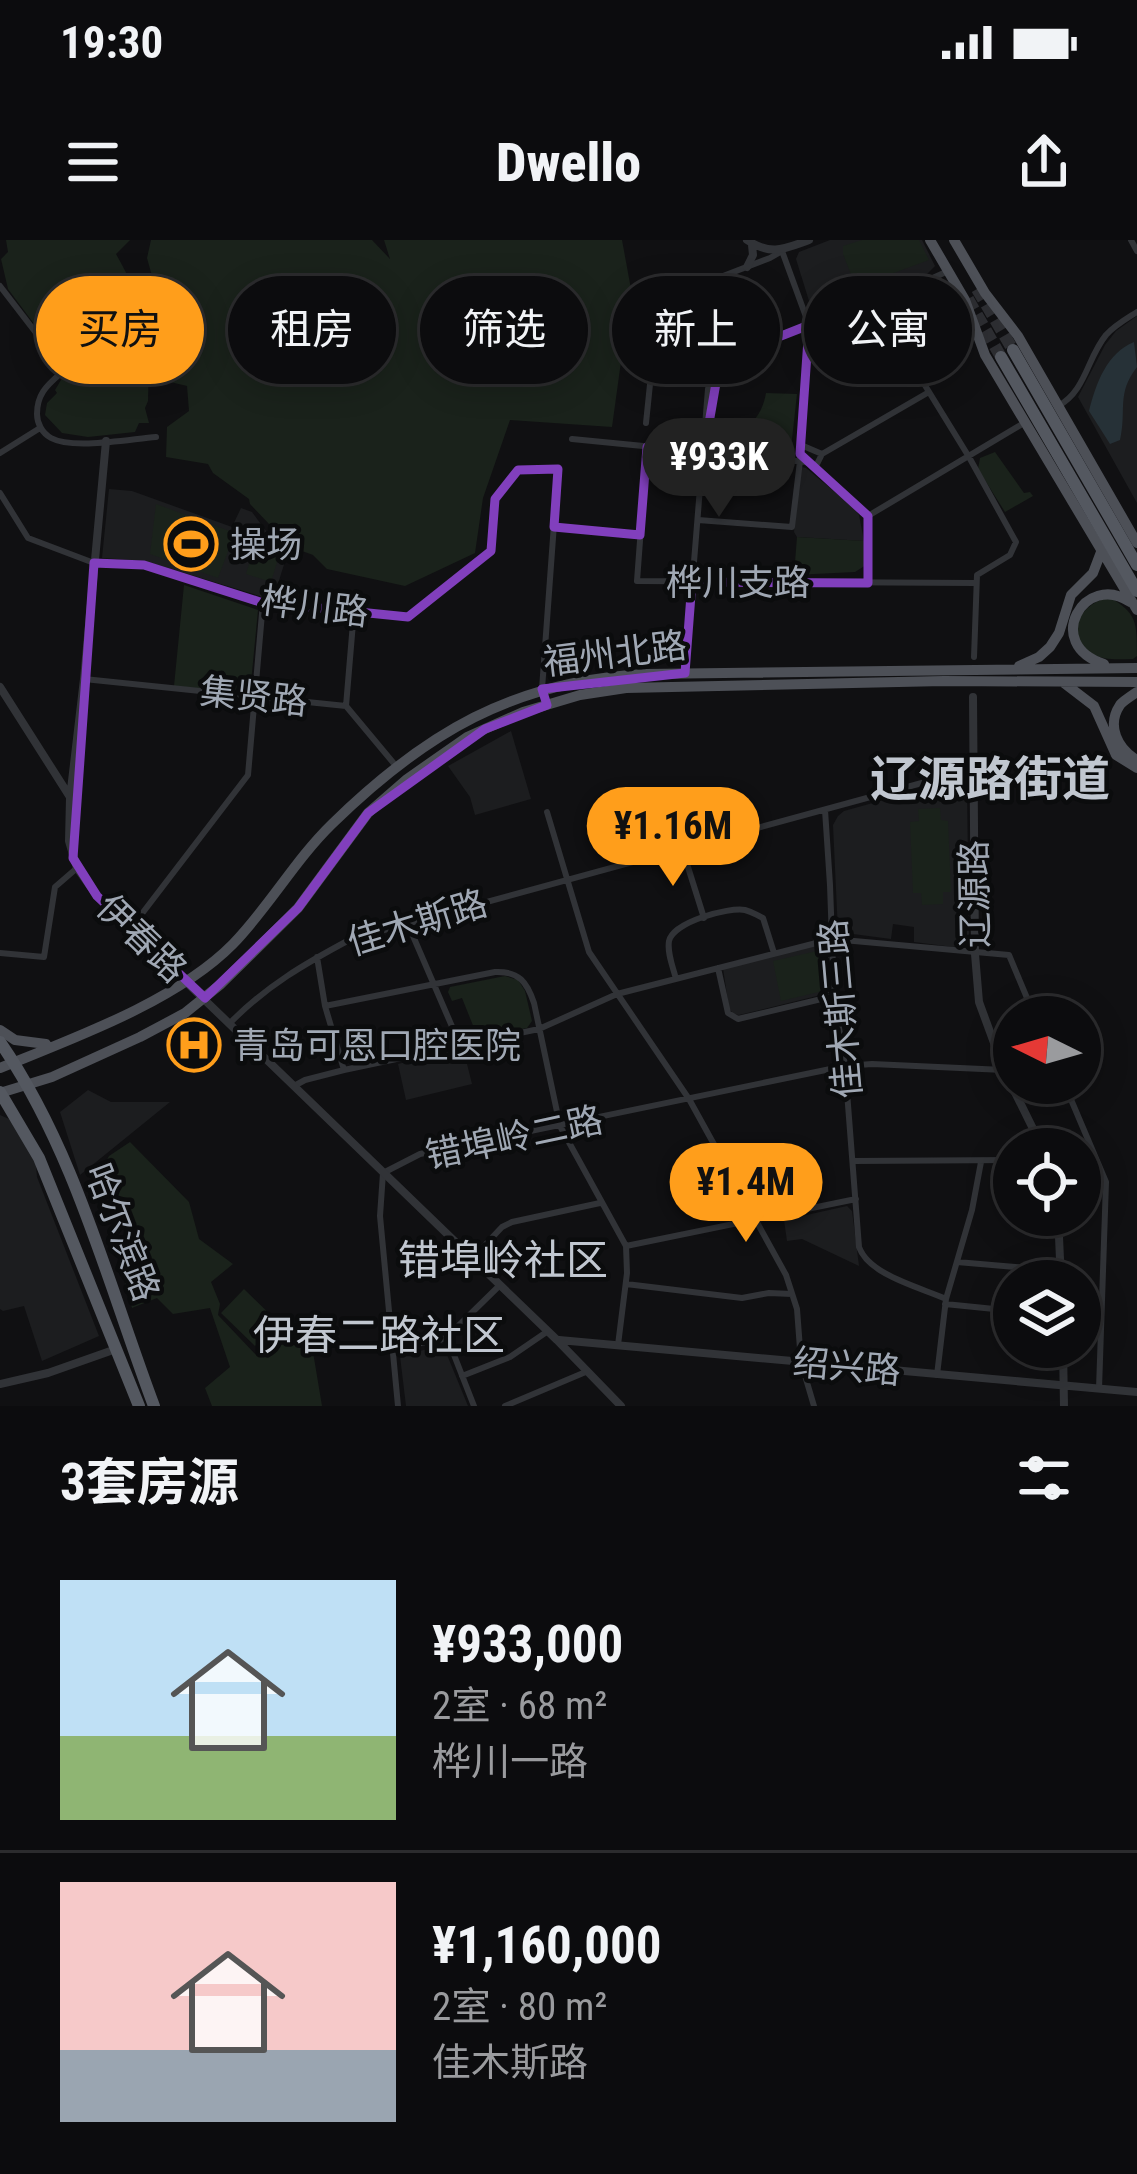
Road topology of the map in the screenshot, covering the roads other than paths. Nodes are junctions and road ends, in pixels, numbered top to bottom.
1 (809, 240) edge
2 (930, 240) edge
3 (954, 240) edge
4 (1131, 240) edge
5 (750, 242) edge
6 (782, 251) junction
7 (1137, 251) edge
8 (747, 267) junction
9 (948, 271) junction
10 (725, 276) edge
11 (937, 276) edge
12 (0, 286) edge
13 (804, 311) edge
14 (1137, 312) edge
15 (1006, 354) tunnel mouth
16 (650, 384) edge
17 (710, 384) edge
18 (805, 384) edge
19 (924, 384) edge
20 (929, 392) junction
21 (1058, 406) junction
22 (646, 423) dead end
23 (1024, 423) junction
24 (40, 428) junction
25 (156, 437) dead end
26 (572, 439) dead end
27 (106, 441) junction
28 (801, 445) junction
29 (647, 446) junction
30 (704, 452) junction
31 (0, 453) edge
32 (822, 454) junction
33 (969, 457) junction
34 (800, 461) junction
35 (815, 468) junction
36 (0, 493) edge
37 (1099, 511) junction
38 (868, 516) junction
39 (698, 520) junction
40 (554, 527) junction
41 (640, 535) junction
42 (1137, 543) edge
43 (1101, 552) junction
44 (94, 563) junction
45 (1137, 565) edge
46 (692, 581) junction
47 (868, 583) junction
48 (975, 583) junction
49 (1137, 591) edge
50 (263, 602) junction
51 (1136, 609) edge
52 (354, 611) junction
53 (974, 657) dead end
54 (1137, 667) edge
55 (1012, 669) junction
56 (685, 673) junction
57 (84, 679) junction
58 (1061, 682) junction
59 (1137, 682) edge
60 (0, 687) edge
61 (542, 689) junction
62 (1137, 692) edge
63 (255, 696) junction
64 (973, 697) dead end
65 (547, 705) junction
66 (346, 706) junction
67 (1137, 764) edge
68 (395, 766) junction
69 (973, 769) junction
70 (70, 798) junction
71 (824, 809) junction
72 (547, 812) dead end
73 (682, 848) junction
74 (76, 868) junction
75 (566, 879) junction
76 (704, 918) junction
77 (407, 922) junction
78 (131, 928) junction
79 (832, 939) junction
80 (0, 953) edge
81 (774, 953) junction
82 (974, 954) junction
83 (317, 957) junction
84 (718, 968) junction
85 (676, 979) junction
86 (187, 982) junction
87 (435, 986) junction
88 (617, 994) junction
89 (834, 996) junction
90 (1026, 996) edge
91 (205, 998) junction
92 (325, 1006) junction
93 (230, 1023) junction
94 (538, 1029) junction
95 (0, 1030) edge
96 (993, 1040) edge
97 (0, 1042) edge
98 (55, 1044) junction
99 (460, 1045) junction
100 (14, 1063) junction
101 (845, 1066) junction
102 (0, 1068) edge
103 (344, 1070) junction
104 (993, 1070) edge
105 (52, 1077) junction
106 (26, 1084) junction
107 (294, 1086) junction
108 (0, 1093) edge
109 (689, 1100) junction
110 (1073, 1104) edge
111 (0, 1111) edge
112 (40, 1111) junction
113 (16, 1117) junction
114 (560, 1126) junction
115 (853, 1161) junction
116 (993, 1161) edge
117 (980, 1162) junction
118 (382, 1173) junction
119 (856, 1199) junction
120 (601, 1203) junction
121 (758, 1221) junction
122 (626, 1246) junction
123 (471, 1259) junction
124 (957, 1262) junction
125 (993, 1267) edge
126 (626, 1284) junction
127 (499, 1286) junction
128 (792, 1294) junction
129 (946, 1301) junction
130 (993, 1308) edge
131 (548, 1331) junction
132 (447, 1337) junction
133 (557, 1340) junction
134 (591, 1343) junction
135 (618, 1345) junction
136 (116, 1349) junction
137 (392, 1351) junction
138 (800, 1362) junction
139 (585, 1368) junction
140 (1063, 1368) edge
141 (938, 1375) junction
142 (462, 1376) junction
143 (0, 1384) edge
144 (1063, 1386) junction
145 (1099, 1389) junction
146 (1137, 1392) edge
147 (140, 1406) edge
148 (154, 1406) edge
149 (398, 1406) edge
150 (474, 1406) edge
151 (505, 1406) edge
152 (621, 1406) edge
153 (814, 1406) edge
154 (1064, 1406) edge

1 - 6 street
2 - 9 main road
3 - 21 main road
4 - 7 street
5 - 6 street
5 - 8 street
6 - 8 street
6 - 13 street
8 - 10 street
9 - 11 street
9 - 23 main road
12 - 24 street
14 - 21 street
15 - 37 highway
16 - 22 street
17 - 30 street
18 - 28 street
19 - 20 street
20 - 32 street
20 - 33 street
21 - 42 main road
23 - 33 street
23 - 43 main road
24 - 27 street
24 - 31 street
25 - 27 street
26 - 29 street
27 - 44 street, 伊春路
28 - 32 street
28 - 34 street
29 - 30 street
29 - 41 street, 桦川支路
30 - 34 street
30 - 39 street
32 - 35 street
33 - 38 street
33 - 48 street
34 - 35 street
34 - 39 street
35 - 38 street
36 - 44 street, 桦川路
37 - 45 highway
37 - 49 highway
38 - 47 street
39 - 46 street
40 - 41 street
40 - 52 street, 桦川路
40 - 61 street, 桦川路
41 - 46 street, 桦川支路
43 - 51 main road
43 - 55 main road
44 - 50 street, 桦川路
44 - 57 street, 伊春路
46 - 47 street, 桦川支路
46 - 56 street
47 - 48 street, 桦川支路
48 - 53 street
50 - 52 street, 桦川路
50 - 63 street
51 - 54 main road
52 - 66 street
54 - 55 main road, 福州北路
55 - 56 main road, 福州北路
56 - 61 main road, 福州北路
57 - 63 street, 集贤路
57 - 70 street, 伊春路
58 - 59 main road, 福州北路
58 - 65 main road, 福州北路
58 - 67 main road
60 - 70 street
61 - 65 street, 桦川路
61 - 68 main road, 福州北路
62 - 67 main road
63 - 66 street, 集贤路
63 - 78 street
64 - 69 street, 辽源路
65 - 91 main road, 福州北路
66 - 68 street, 集贤路
68 - 86 main road, 福州北路
69 - 71 street, 佳木斯路
69 - 82 street, 辽源路
70 - 74 street, 伊春路
71 - 73 street, 佳木斯路
71 - 79 street, 佳木斯三路
72 - 75 street
73 - 75 street, 佳木斯路
73 - 76 street
74 - 78 street, 伊春路
74 - 80 street
75 - 77 street, 佳木斯路
75 - 88 street
76 - 81 street
76 - 85 street
77 - 83 street, 佳木斯路
77 - 87 street
78 - 86 street, 伊春路
79 - 81 street
79 - 82 street
79 - 89 street, 佳木斯三路
81 - 84 street
82 - 90 street
82 - 96 street, 辽源路
83 - 92 street
83 - 93 street, 佳木斯路
84 - 85 street
84 - 89 street
85 - 88 street
86 - 91 street, 伊春路
86 - 98 main road, 福州北路
87 - 92 street
87 - 94 street
87 - 99 street
88 - 94 street
88 - 109 street
89 - 101 street, 佳木斯三路
91 - 93 street, 伊春路
91 - 105 main road, 福州北路
92 - 103 street
93 - 107 street, 伊春路
94 - 99 street
94 - 114 street
95 - 98 main road
97 - 100 highway
98 - 100 main road, 福州北路
99 - 103 street
100 - 102 main road, 福州北路
100 - 106 highway, 哈尔滨路
101 - 104 street, 错埠岭二路
101 - 109 street, 错埠岭二路
101 - 115 street, 佳木斯三路
103 - 107 street
105 - 106 main road, 福州北路
105 - 112 main road
106 - 108 main road, 福州北路
106 - 112 highway, 哈尔滨路
107 - 118 street, 伊春路
108 - 113 highway, 哈尔滨路
109 - 114 street, 错埠岭二路
109 - 121 street
110 - 145 street
111 - 113 street
112 - 148 highway, 哈尔滨路
113 - 136 highway, 哈尔滨路
114 - 118 street, 错埠岭二路
114 - 120 street
115 - 117 street
115 - 119 street, 佳木斯三路
116 - 117 street
117 - 124 street
118 - 123 street, 伊春路
118 - 137 street
119 - 121 street
119 - 129 street, 佳木斯三路
120 - 122 street
120 - 123 street
121 - 122 street
121 - 128 street
122 - 126 street
123 - 127 street, 伊春路
124 - 125 street
124 - 129 street
126 - 128 street
126 - 135 street
127 - 131 street, 伊春路
127 - 132 street
128 - 138 street
129 - 130 street
129 - 141 street
131 - 133 street, 伊春路
131 - 142 street
132 - 137 street
132 - 142 street
133 - 134 street, 绍兴路
133 - 139 street, 伊春路
134 - 135 street, 绍兴路
134 - 139 street
135 - 138 street, 绍兴路
136 - 143 street
136 - 147 highway, 哈尔滨路
137 - 149 street
138 - 141 street, 绍兴路
138 - 153 street
139 - 151 street
139 - 152 street, 伊春路
140 - 144 street
141 - 144 street, 绍兴路
142 - 150 street
144 - 145 street, 绍兴路
144 - 154 street
145 - 146 street, 绍兴路

